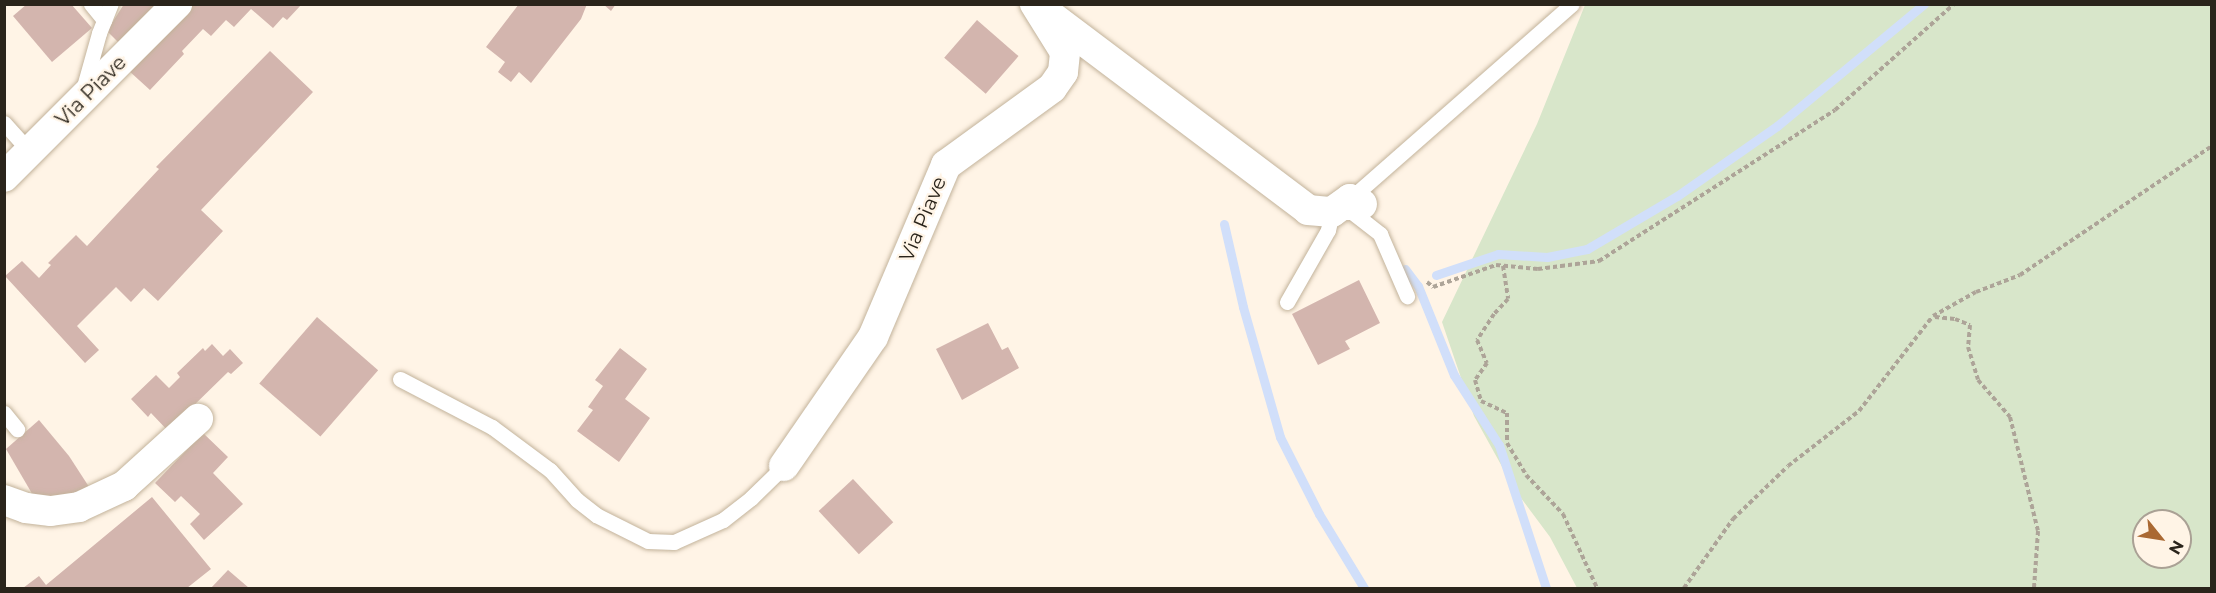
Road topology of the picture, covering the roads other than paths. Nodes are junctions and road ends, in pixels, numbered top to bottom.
1 (91, 4) edge
2 (111, 4) edge
3 (177, 4) edge
4 (1036, 4) edge
5 (1572, 4) edge
6 (104, 20) junction
7 (80, 101) junction
8 (4, 123) edge
9 (30, 152) junction
10 (4, 177) edge
11 (1348, 205) junction
12 (1407, 296) dead end
13 (1287, 302) dead end
14 (400, 380) dead end
15 (4, 413) edge
16 (198, 419) dead end
17 (17, 429) dead end
18 (784, 466) joint
19 (4, 500) edge

1 - 6 lane
2 - 6 lane
3 - 7 street, Via Piave
4 - 11 street, Via Piave
4 - 18 street, Via Piave
5 - 11 lane
6 - 7 lane
7 - 9 street, Via Piave
8 - 9 lane
9 - 10 street, Via Piave
11 - 12 lane
11 - 13 lane
14 - 18 lane
15 - 17 lane
16 - 19 street

